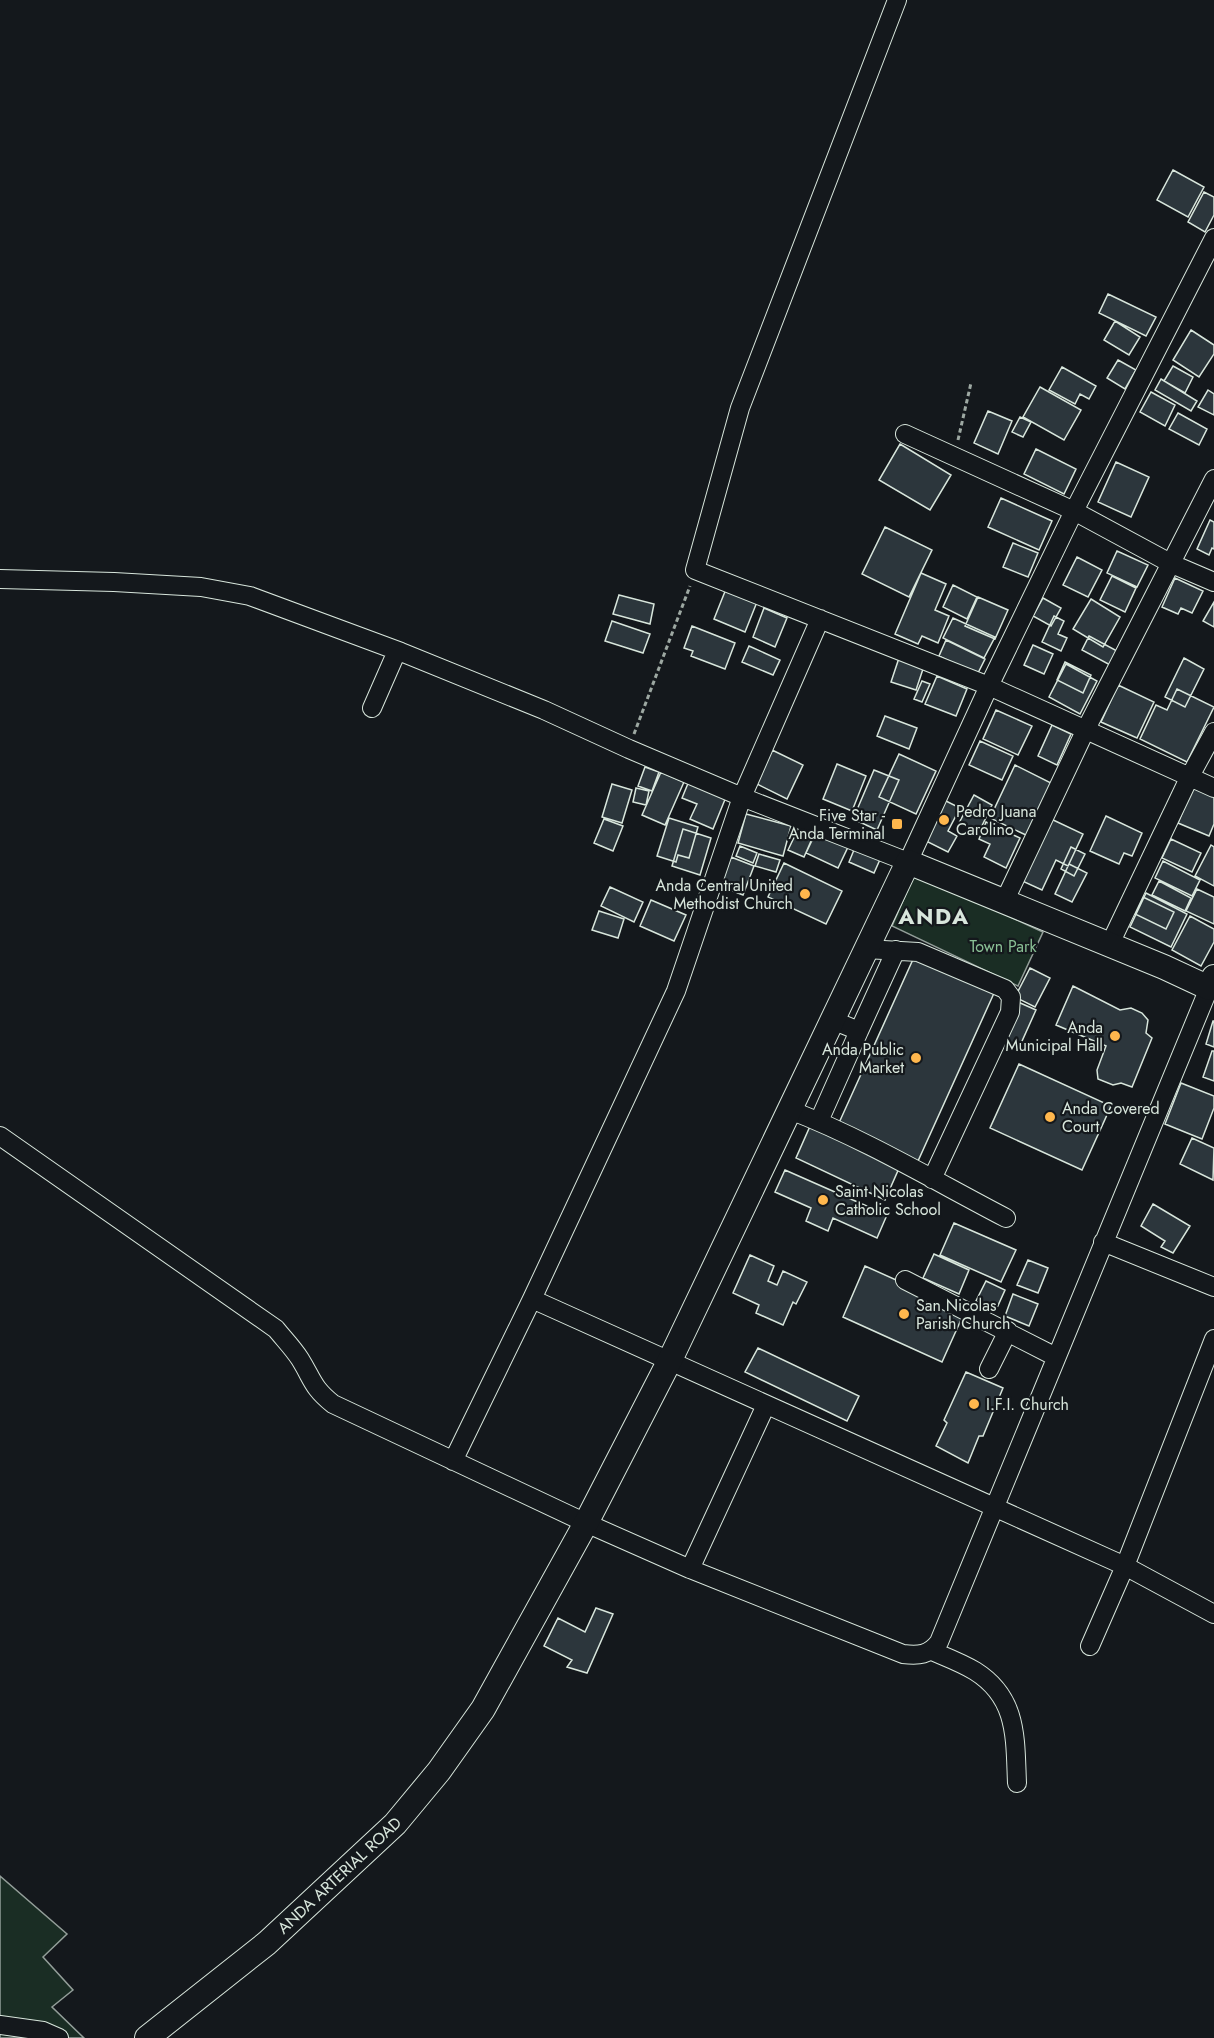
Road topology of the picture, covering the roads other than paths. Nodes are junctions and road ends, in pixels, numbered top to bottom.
1 (897, 0) edge
2 (1214, 238) edge
3 (904, 434) dead end
4 (1214, 479) edge
5 (1074, 511) junction
6 (1172, 564) junction
7 (0, 579) edge
8 (1214, 582) edge
9 (820, 620) junction
10 (397, 651) junction
11 (989, 686) junction
12 (372, 708) dead end
13 (1086, 729) junction
14 (1214, 732) edge
15 (1190, 778) junction
16 (1214, 788) edge
17 (742, 796) junction
18 (908, 862) junction
19 (1004, 902) junction
20 (1109, 946) junction
21 (866, 949) junction
22 (896, 950) junction
23 (1211, 982) edge
24 (832, 1020) junction
25 (859, 1031) junction
26 (790, 1110) junction
27 (819, 1121) junction
28 (0, 1136) edge
29 (932, 1179) junction
30 (1006, 1218) dead end
31 (1103, 1242) junction
32 (905, 1280) dead end
33 (1214, 1287) edge
34 (532, 1299) junction
35 (1008, 1331) junction
36 (1214, 1339) edge
37 (1056, 1357) junction
38 (670, 1360) junction
39 (989, 1369) dead end
40 (766, 1405) junction
41 (453, 1461) junction
42 (994, 1508) junction
43 (586, 1523) junction
44 (1125, 1566) junction
45 (690, 1569) junction
46 (1214, 1614) edge
47 (1090, 1646) dead end
48 (932, 1651) junction
49 (1017, 1783) dead end
50 (0, 2025) edge
51 (59, 2038) edge
52 (147, 2038) edge

1 - 9 street
2 - 5 street
3 - 5 street
4 - 6 street
5 - 6 street
5 - 11 street
6 - 8 street
6 - 13 street
7 - 10 street
9 - 11 street
9 - 17 street
10 - 12 street
10 - 17 street
11 - 13 street
11 - 18 street
13 - 15 street
13 - 19 street
14 - 15 street
15 - 16 street
15 - 20 street
17 - 18 street
17 - 34 street
18 - 19 main road
18 - 21 main road, ANDA ARTERIAL ROAD
19 - 20 main road
20 - 23 main road
21 - 22 street
21 - 24 main road, ANDA ARTERIAL ROAD
22 - 25 street
22 - 29 street
23 - 31 street
24 - 25 street
24 - 26 main road, ANDA ARTERIAL ROAD
25 - 27 street
26 - 27 street
26 - 38 main road, ANDA ARTERIAL ROAD
27 - 29 street
28 - 41 street
29 - 30 street
31 - 33 street
31 - 37 street
32 - 35 street
34 - 38 street
34 - 41 street
35 - 37 street
35 - 39 street
36 - 44 street
37 - 42 street
38 - 40 street
38 - 43 main road, ANDA ARTERIAL ROAD
40 - 42 street
40 - 45 street
41 - 43 street
42 - 44 street
42 - 48 street
43 - 45 street
43 - 52 main road, ANDA ARTERIAL ROAD
44 - 46 street
44 - 47 street
45 - 48 street
48 - 49 street
50 - 51 street

